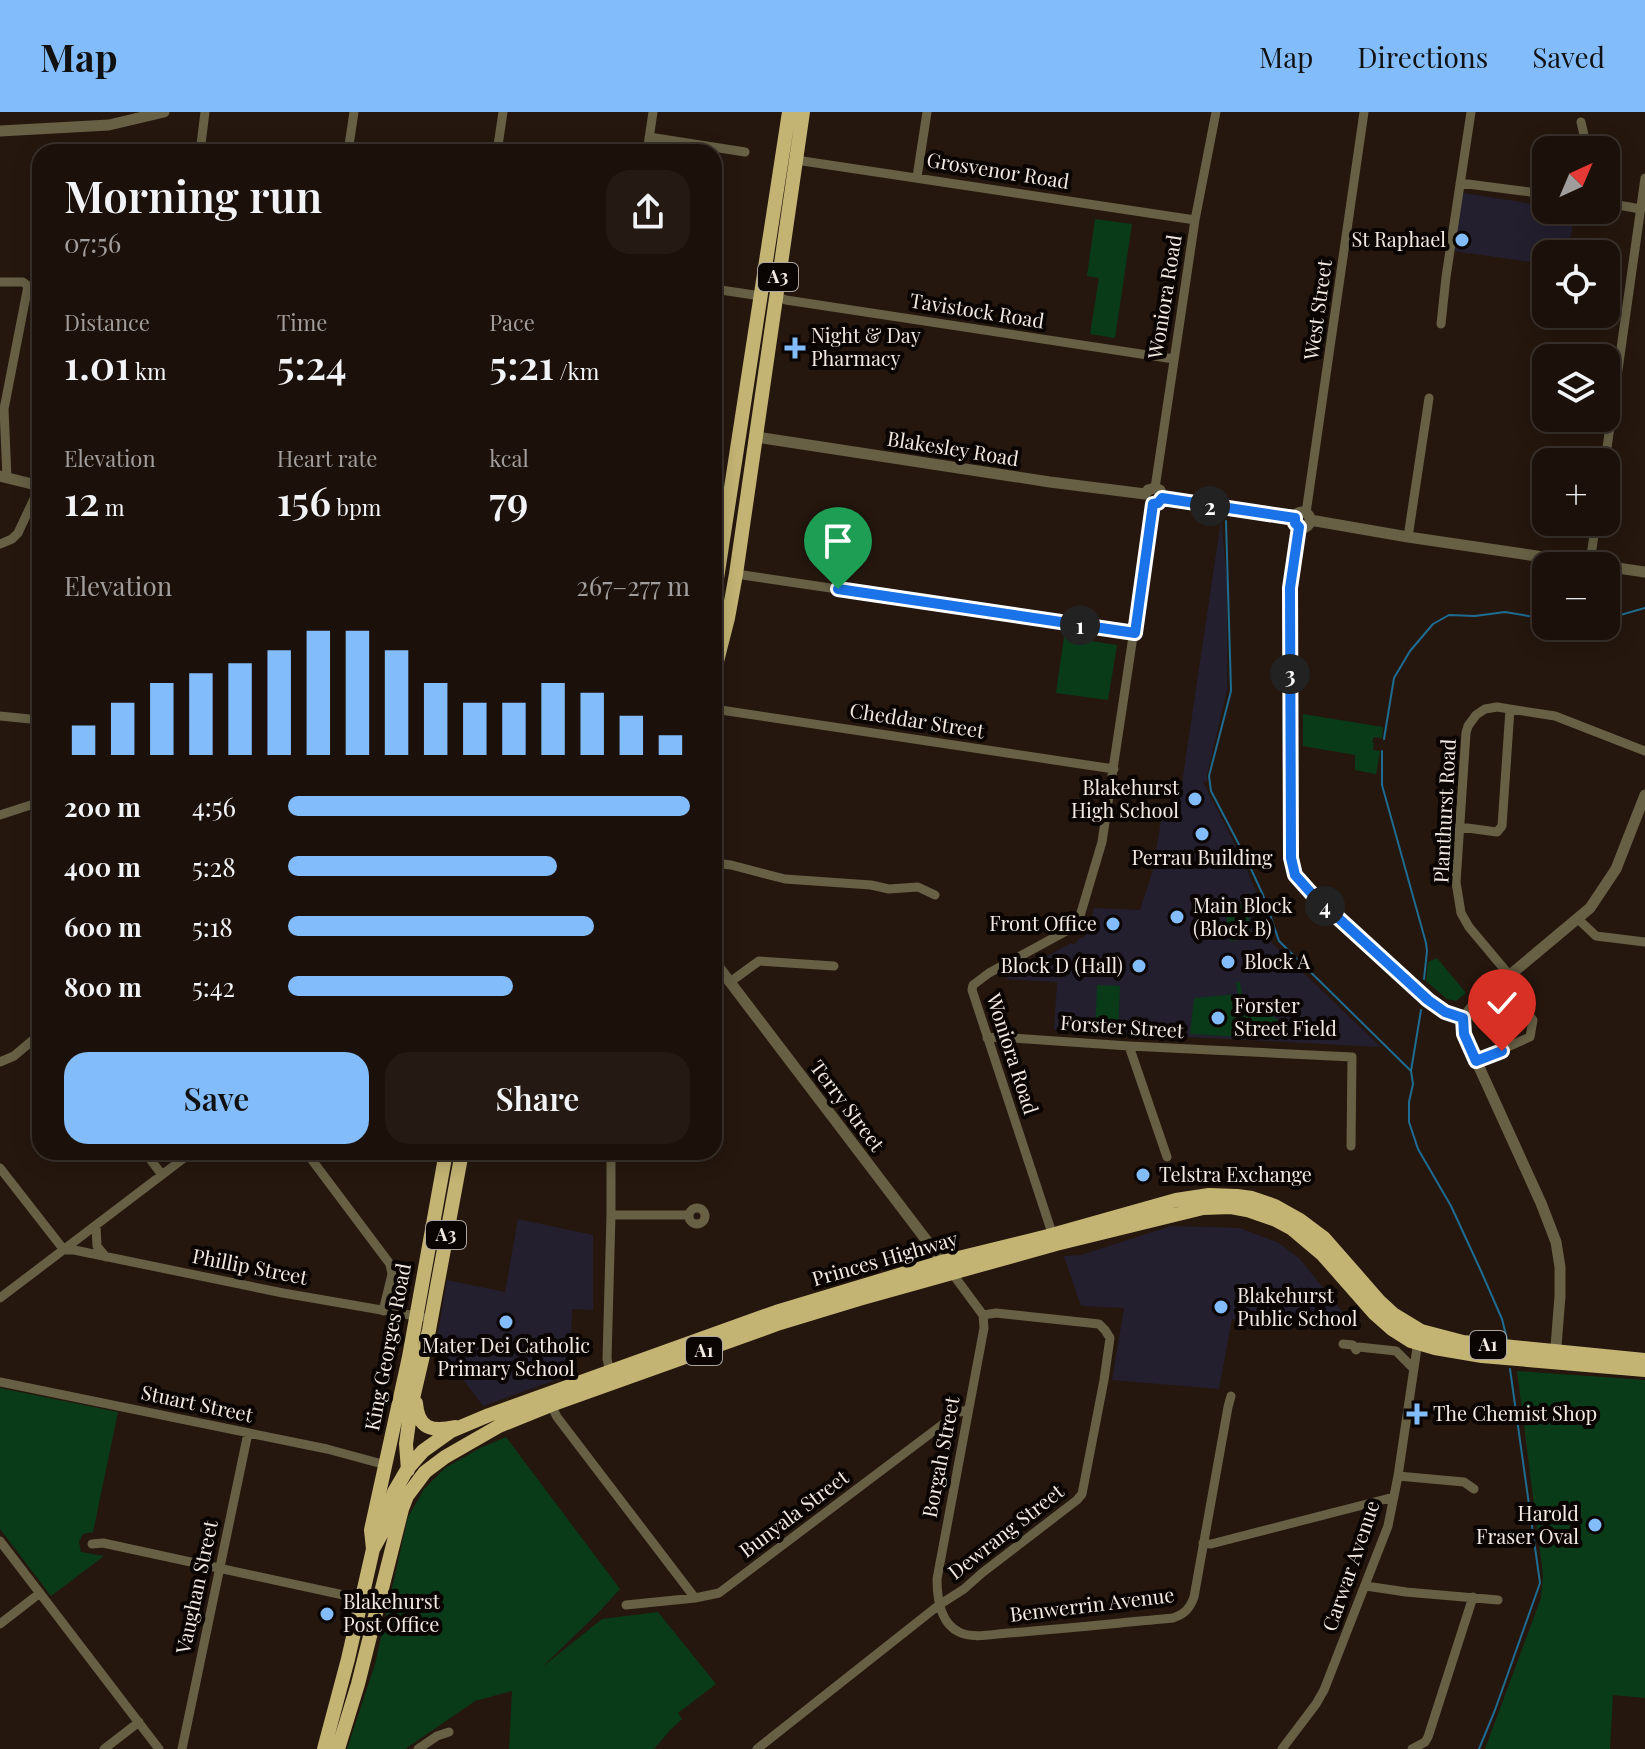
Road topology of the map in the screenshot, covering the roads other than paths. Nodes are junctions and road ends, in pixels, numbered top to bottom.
1 (164, 112) edge
2 (205, 112) edge
3 (354, 112) edge
4 (503, 112) edge
5 (653, 112) edge
6 (789, 112) edge
7 (803, 112) edge
8 (927, 112) edge
9 (1216, 112) edge
10 (1364, 112) edge
11 (1471, 112) edge
12 (1581, 122) dead end
13 (0, 131) edge
14 (1584, 136) edge
15 (649, 137) junction
16 (201, 144) edge
17 (349, 144) edge
18 (498, 144) edge
19 (648, 144) edge
20 (694, 144) edge
21 (722, 148) edge
22 (745, 152) dead end
23 (796, 160) junction
24 (917, 177) junction
25 (1645, 178) edge
26 (1460, 183) junction
27 (1532, 192) edge
28 (1620, 205) edge
29 (1641, 209) junction
30 (1195, 220) junction
31 (0, 282) edge
32 (722, 290) edge
33 (768, 296) junction
34 (1441, 324) dead end
35 (1174, 359) junction
36 (1429, 398) dead end
37 (744, 408) junction
38 (756, 437) junction
39 (1607, 448) edge
40 (4, 477) edge
41 (732, 482) junction
42 (32, 484) edge
43 (1154, 496) junction
44 (32, 503) edge
45 (1303, 519) junction
46 (1408, 537) junction
47 (0, 544) edge
48 (722, 546) edge
49 (1532, 554) edge
50 (1620, 567) edge
51 (1645, 572) edge
52 (736, 574) junction
53 (1135, 633) junction
54 (722, 642) edge
55 (1510, 709) junction
56 (722, 710) edge
57 (0, 716) edge
58 (32, 720) edge
59 (1645, 751) edge
60 (1114, 769) junction
61 (1645, 795) edge
62 (32, 805) edge
63 (0, 815) edge
64 (1460, 827) junction
65 (722, 864) edge
66 (935, 895) dead end
67 (1578, 919) junction
68 (1645, 942) edge
69 (834, 966) dead end
70 (722, 972) edge
71 (1510, 976) junction
72 (730, 982) junction
73 (1498, 985) junction
74 (1508, 998) junction
75 (1466, 1015) junction
76 (1478, 1019) tunnel mouth
77 (1501, 1023) dead end
78 (987, 1038) junction
79 (32, 1041) edge
80 (1129, 1046) junction
81 (1476, 1061) junction
82 (0, 1062) edge
83 (1351, 1146) dead end
84 (1167, 1157) dead end
85 (151, 1160) edge
86 (182, 1160) edge
87 (312, 1160) edge
88 (445, 1160) edge
89 (460, 1160) edge
90 (611, 1160) edge
91 (0, 1168) edge
92 (162, 1175) junction
93 (611, 1215) junction
94 (689, 1215) dead end
95 (96, 1225) junction
96 (1054, 1239) junction
97 (64, 1250) junction
98 (106, 1257) junction
99 (947, 1268) junction
100 (0, 1298) edge
101 (383, 1311) junction
102 (983, 1315) junction
103 (423, 1318) junction
104 (1419, 1337) junction
105 (1343, 1344) dead end
106 (1555, 1357) junction
107 (1645, 1360) edge
108 (1413, 1368) junction
109 (1645, 1370) edge
110 (612, 1377) junction
111 (0, 1382) edge
112 (415, 1391) junction
113 (1231, 1396) dead end
114 (551, 1405) junction
115 (968, 1410) junction
116 (465, 1424) junction
117 (248, 1433) junction
118 (386, 1465) junction
119 (408, 1468) junction
120 (425, 1472) junction
121 (1398, 1476) junction
122 (1474, 1489) dead end
123 (407, 1496) junction
124 (1394, 1497) junction
125 (0, 1541) edge
126 (1203, 1543) junction
127 (92, 1544) dead end
128 (373, 1549) junction
129 (220, 1568) junction
130 (1366, 1586) junction
131 (40, 1593) junction
132 (1473, 1597) junction
133 (695, 1598) junction
134 (362, 1599) junction
135 (1498, 1600) dead end
136 (626, 1605) dead end
137 (939, 1605) junction
138 (0, 1624) edge
139 (139, 1722) junction
140 (449, 1732) dead end
141 (104, 1749) edge
142 (159, 1749) edge
143 (182, 1749) edge
144 (324, 1749) edge
145 (338, 1749) edge
146 (418, 1749) edge
147 (757, 1749) edge
148 (1282, 1749) edge
149 (1412, 1749) edge

1 - 13 street
2 - 16 street
3 - 17 street
4 - 18 street
5 - 15 street
6 - 33 highway, A3
7 - 23 highway, A3
8 - 24 street
9 - 30 street, Woniora Road
10 - 45 street, West Street
11 - 26 street
12 - 14 street
15 - 19 street
15 - 20 street
21 - 22 street
23 - 24 street, Grosvenor Road
23 - 33 highway, A3
24 - 30 street, Grosvenor Road
25 - 29 street
26 - 27 street
26 - 34 street
28 - 29 street
29 - 39 street
30 - 35 street, Woniora Road
31 - 40 street
32 - 33 street, Tavistock Road
33 - 35 street, Tavistock Road
33 - 37 highway, A3
33 - 38 highway, A3
35 - 43 street, Woniora Road
36 - 46 street
37 - 38 highway
37 - 41 highway, A3
38 - 41 highway
38 - 43 street, Blakesley Road
38 - 52 highway, A3
40 - 42 street
41 - 48 highway, A3
43 - 45 street, Blakesley Road
43 - 53 street, Woniora Road
44 - 47 street
45 - 46 street, Blakesley Road
45 - 75 street, West Street
46 - 49 street, Blakesley Road
50 - 51 street, Blakesley Road
52 - 53 street
52 - 54 highway, A3
53 - 60 street, Woniora Road
55 - 59 street, Planthurst Road
55 - 64 street, Planthurst Road
55 - 64 street
56 - 60 street, Cheddar Street
57 - 58 street
60 - 78 street, Woniora Road
61 - 67 street
62 - 63 street
64 - 71 street, Planthurst Road
65 - 66 street
67 - 68 street
67 - 71 street
69 - 72 street
70 - 72 street, Terry Street
71 - 73 street
72 - 99 street, Terry Street
73 - 74 street
73 - 75 street
74 - 77 street
74 - 81 street
75 - 76 street, West Street
75 - 81 street
78 - 80 street, Forster Street
78 - 96 street, Woniora Road
79 - 82 street
80 - 83 street, Forster Street
80 - 84 street
81 - 106 street
85 - 92 street
86 - 92 street
87 - 101 street
88 - 103 highway, King Georges Road / A3
89 - 103 highway, King Georges Road / A3
90 - 93 street
91 - 97 street
92 - 95 street
93 - 94 street
93 - 110 street
95 - 97 street
95 - 98 street
96 - 99 highway, Princes Highway / A1
96 - 104 highway, Princes Highway / A1
97 - 98 street, Phillip Street
97 - 100 street
98 - 101 street, Phillip Street
99 - 102 street
99 - 110 highway, Princes Highway / A1
101 - 103 street, Phillip Street
102 - 115 street, Borgah Street
102 - 137 street, Dewrang Street
103 - 112 highway, King Georges Road / A3
103 - 118 highway, King Georges Road / A3
104 - 106 highway, Princes Highway / A1
104 - 108 street, Carwar Avenue
105 - 108 street
106 - 107 highway, Princes Highway / A1
106 - 109 highway, Princes Highway / A1
108 - 121 street, Carwar Avenue
110 - 114 highway, Princes Highway / A1
110 - 116 highway, Princes Highway / A1
111 - 117 street, Stuart Street
112 - 116 highway
112 - 119 highway, King Georges Road / A3
113 - 126 street, Benwerrin Avenue
114 - 120 highway, Princes Highway / A1
114 - 133 street
115 - 133 street, Bunyala Street
115 - 137 street, Borgah Street
116 - 119 highway, Princes Highway / A1
117 - 118 street, Stuart Street
117 - 129 street, Vaughan Street
118 - 119 highway
118 - 128 highway, King Georges Road / A3
119 - 120 highway
119 - 123 highway, King Georges Road / A3
119 - 128 highway, Princes Highway / A1
120 - 123 highway, Princes Highway / A1
121 - 122 street
121 - 124 street, Carwar Avenue
123 - 145 highway, Princes Highway / A1
124 - 126 street
124 - 130 street, Carwar Avenue
125 - 131 street
126 - 137 street, Benwerrin Avenue
127 - 129 street
128 - 134 highway, Princes Highway / A1
129 - 134 street
129 - 143 street, Vaughan Street
130 - 132 street
130 - 148 street, Carwar Avenue
131 - 138 street
131 - 139 street
132 - 135 street
132 - 149 street
133 - 136 street, Bunyala Street
134 - 144 highway, Princes Highway / A1
137 - 147 street, Dewrang Street
139 - 141 street
139 - 142 street
140 - 146 street

